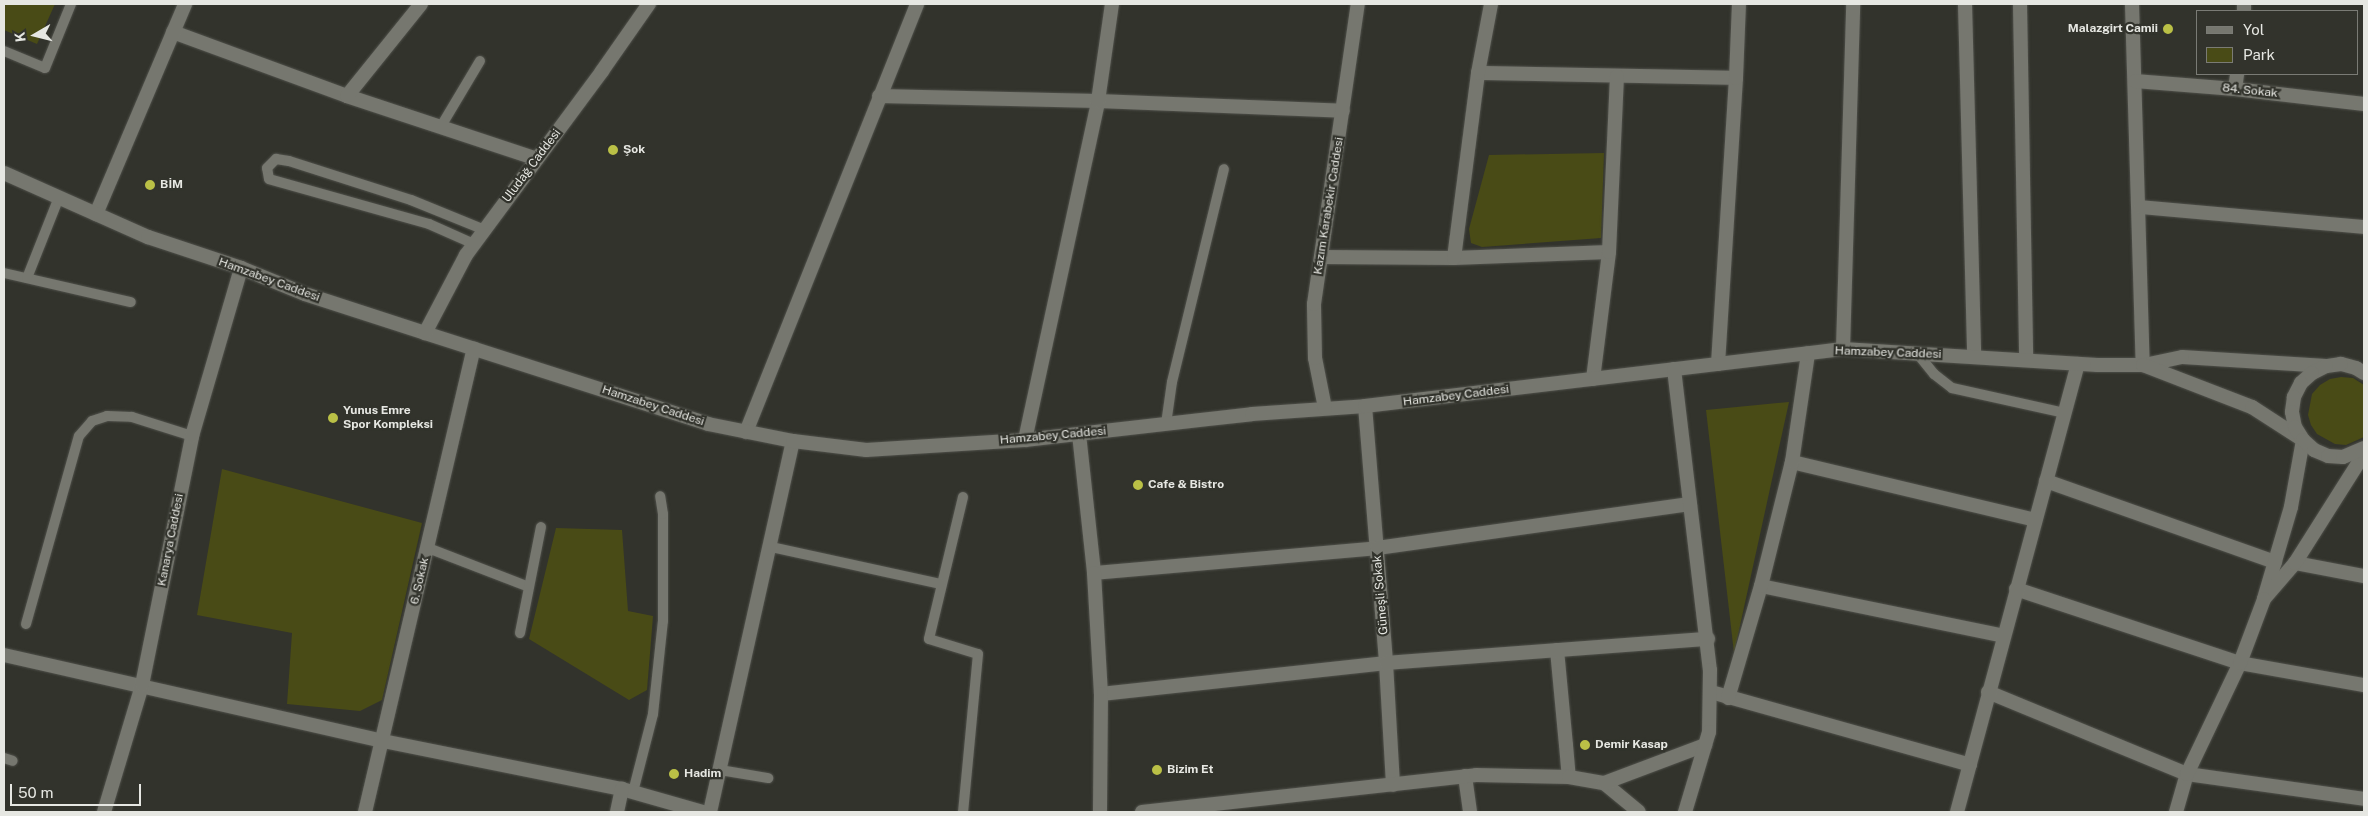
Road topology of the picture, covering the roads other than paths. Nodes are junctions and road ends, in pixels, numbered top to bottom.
1 (71, 4) edge
2 (185, 4) edge
3 (421, 4) edge
4 (649, 4) edge
5 (917, 4) edge
6 (1112, 4) edge
7 (1358, 4) edge
8 (1490, 4) edge
9 (1738, 4) edge
10 (1853, 4) edge
11 (1965, 4) edge
12 (2020, 4) edge
13 (2132, 4) edge
14 (173, 32) junction
15 (4, 51) edge
16 (480, 61) dead end
17 (1478, 73) junction
18 (2237, 75) edge
19 (1617, 76) junction
20 (1736, 78) junction
21 (2136, 80) junction
22 (2235, 89) junction
23 (348, 96) junction
24 (879, 96) junction
25 (1098, 101) junction
26 (2364, 104) edge
27 (1343, 111) junction
28 (440, 128) junction
29 (537, 160) junction
30 (1224, 169) dead end
31 (4, 173) edge
32 (59, 197) junction
33 (2140, 207) junction
34 (96, 214) junction
35 (2364, 227) edge
36 (485, 230) junction
37 (474, 244) junction
38 (1609, 252) junction
39 (1321, 257) junction
40 (1454, 258) junction
41 (241, 268) junction
42 (4, 273) edge
43 (27, 278) junction
44 (132, 302) dead end
45 (425, 333) junction
46 (474, 349) junction
47 (1843, 349) junction
48 (1808, 352) junction
49 (1917, 353) junction
50 (1974, 356) junction
51 (2026, 360) junction
52 (1718, 364) junction
53 (2078, 364) junction
54 (2143, 365) junction
55 (2326, 366) junction
56 (1674, 369) junction
57 (2362, 369) edge
58 (1593, 379) junction
59 (1365, 406) junction
60 (1326, 408) junction
61 (2065, 413) junction
62 (1166, 424) junction
63 (746, 432) junction
64 (1079, 434) junction
65 (192, 436) junction
66 (1025, 440) junction
67 (2303, 440) junction
68 (793, 442) junction
69 (2364, 448) edge
70 (2364, 454) edge
71 (1792, 462) junction
72 (2046, 481) junction
73 (660, 496) dead end
74 (962, 497) dead end
75 (1690, 504) junction
76 (2035, 520) junction
77 (540, 527) dead end
78 (771, 547) junction
79 (428, 548) junction
80 (1377, 548) junction
81 (2275, 562) junction
82 (2295, 563) junction
83 (1094, 573) junction
84 (2364, 576) edge
85 (941, 584) junction
86 (1761, 586) junction
87 (529, 587) junction
88 (2016, 588) junction
89 (2264, 599) junction
90 (26, 624) dead end
91 (520, 633) dead end
92 (2004, 636) junction
93 (1708, 639) junction
94 (1558, 650) junction
95 (4, 655) edge
96 (1386, 663) junction
97 (2240, 663) junction
98 (142, 685) junction
99 (2364, 686) edge
100 (1710, 692) junction
101 (1988, 692) junction
102 (1101, 694) junction
103 (1728, 698) junction
104 (383, 741) junction
105 (1704, 745) junction
106 (1970, 765) junction
107 (720, 770) junction
108 (2187, 774) junction
109 (1465, 776) junction
110 (1570, 777) junction
111 (768, 778) dead end
112 (1604, 782) junction
113 (1394, 785) junction
114 (627, 791) junction
115 (2364, 799) edge
116 (104, 812) edge
117 (365, 812) edge
118 (617, 812) edge
119 (702, 812) edge
120 (710, 812) edge
121 (963, 812) edge
122 (1100, 812) edge
123 (1142, 812) edge
124 (1470, 812) edge
125 (1639, 812) edge
126 (1685, 812) edge
127 (1957, 812) edge
128 (2176, 812) edge

1 - 15 lane
2 - 14 street
3 - 23 street
4 - 29 street, Uludağ Caddesi
5 - 24 street
6 - 25 street
7 - 27 street, Kazım Karabekir Caddesi
8 - 17 street
9 - 20 street
10 - 47 street
11 - 50 street
12 - 51 street
13 - 21 street
14 - 23 street
14 - 34 street
16 - 28 lane
17 - 19 street
17 - 40 street
18 - 22 street
19 - 20 street
19 - 38 street
20 - 52 street
21 - 22 street, 84. Sokak
21 - 33 street
22 - 26 street, 84. Sokak
23 - 28 street
24 - 25 street
24 - 63 street
25 - 27 street
25 - 66 street
27 - 39 street, Kazım Karabekir Caddesi
28 - 29 street
29 - 36 street, Uludağ Caddesi
30 - 62 lane
31 - 32 street, Hamzabey Caddesi
32 - 34 street, Hamzabey Caddesi
32 - 43 lane
33 - 35 street
33 - 54 street
34 - 41 street, Hamzabey Caddesi
36 - 37 street, Uludağ Caddesi
36 - 37 lane
37 - 45 street, Uludağ Caddesi
38 - 40 street
38 - 58 street
39 - 40 street
39 - 60 street, Kazım Karabekir Caddesi
41 - 45 street, Hamzabey Caddesi
41 - 65 street, Kanarya Caddesi
42 - 43 lane
43 - 44 lane
45 - 46 street, Hamzabey Caddesi
46 - 63 street, Hamzabey Caddesi
46 - 79 street, 6. Sokak
47 - 48 street, Hamzabey Caddesi
47 - 49 street, Hamzabey Caddesi
48 - 52 street, Hamzabey Caddesi
48 - 71 street
49 - 50 street, Hamzabey Caddesi
49 - 61 lane
50 - 51 street, Hamzabey Caddesi
51 - 53 street, Hamzabey Caddesi
52 - 56 street, Hamzabey Caddesi
53 - 54 street, Hamzabey Caddesi
53 - 61 street
54 - 55 street
54 - 67 street
55 - 57 street
55 - 67 street
56 - 58 street, Hamzabey Caddesi
56 - 75 street
58 - 59 street, Hamzabey Caddesi
59 - 60 street, Hamzabey Caddesi
59 - 80 street, Güneşli Sokak
60 - 62 street, Hamzabey Caddesi
61 - 72 street
62 - 64 street, Hamzabey Caddesi
63 - 68 street, Hamzabey Caddesi
64 - 66 street, Hamzabey Caddesi
64 - 83 street
65 - 90 lane
65 - 98 street, Kanarya Caddesi
66 - 68 street, Hamzabey Caddesi
67 - 69 street
67 - 81 street
68 - 78 street
70 - 82 street
71 - 76 street
71 - 86 street
72 - 76 street
72 - 81 street
73 - 114 lane
74 - 85 lane
75 - 80 street
75 - 93 street
76 - 88 street
77 - 87 lane
78 - 85 lane
78 - 107 street
79 - 87 lane
79 - 104 street, 6. Sokak
80 - 83 street
80 - 96 street, Güneşli Sokak
81 - 89 street
82 - 84 street
82 - 89 street
83 - 102 street
85 - 121 lane
86 - 92 street
86 - 103 street
87 - 91 lane
88 - 92 street
88 - 97 street
89 - 97 street
92 - 101 street
93 - 94 street
93 - 100 street
94 - 96 street
94 - 110 street
95 - 98 street
96 - 102 street
96 - 113 street, Güneşli Sokak
97 - 99 street
97 - 108 street
98 - 104 street
98 - 116 street, Kanarya Caddesi
100 - 103 street
100 - 105 street
101 - 106 street
101 - 108 street
102 - 122 street
103 - 106 street
104 - 114 street
104 - 117 street, 6. Sokak
105 - 112 street
105 - 126 street
106 - 127 street
107 - 111 lane
107 - 120 street
108 - 115 street
108 - 128 street
109 - 110 street
109 - 113 street
109 - 124 street
110 - 112 street
112 - 125 street
113 - 123 street
114 - 118 street
114 - 119 street

